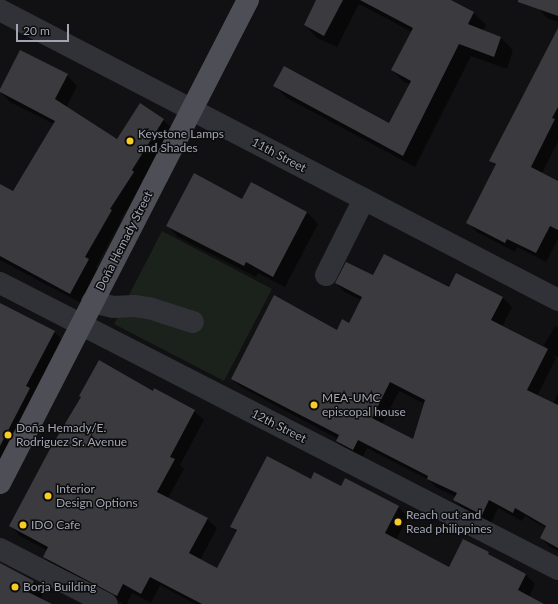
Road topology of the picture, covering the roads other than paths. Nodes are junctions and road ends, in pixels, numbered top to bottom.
1 (248, 0) edge
2 (0, 10) edge
3 (192, 108) junction
4 (364, 199) junction
5 (326, 275) dead end
6 (0, 284) edge
7 (558, 300) edge
8 (92, 302) junction
9 (193, 322) dead end
10 (81, 325) junction
11 (0, 483) edge
12 (0, 549) edge
13 (558, 568) edge
14 (106, 604) edge

1 - 3 main road, Doña Hemady Street
2 - 3 street, 11th Street
3 - 4 street, 11th Street
3 - 8 main road, Doña Hemady Street
4 - 5 street
4 - 7 street, 11th Street
6 - 10 street, 12th Street
8 - 9 street
8 - 10 main road, Doña Hemady Street
10 - 11 main road, Doña Hemady Street
10 - 13 street, 12th Street
12 - 14 street

